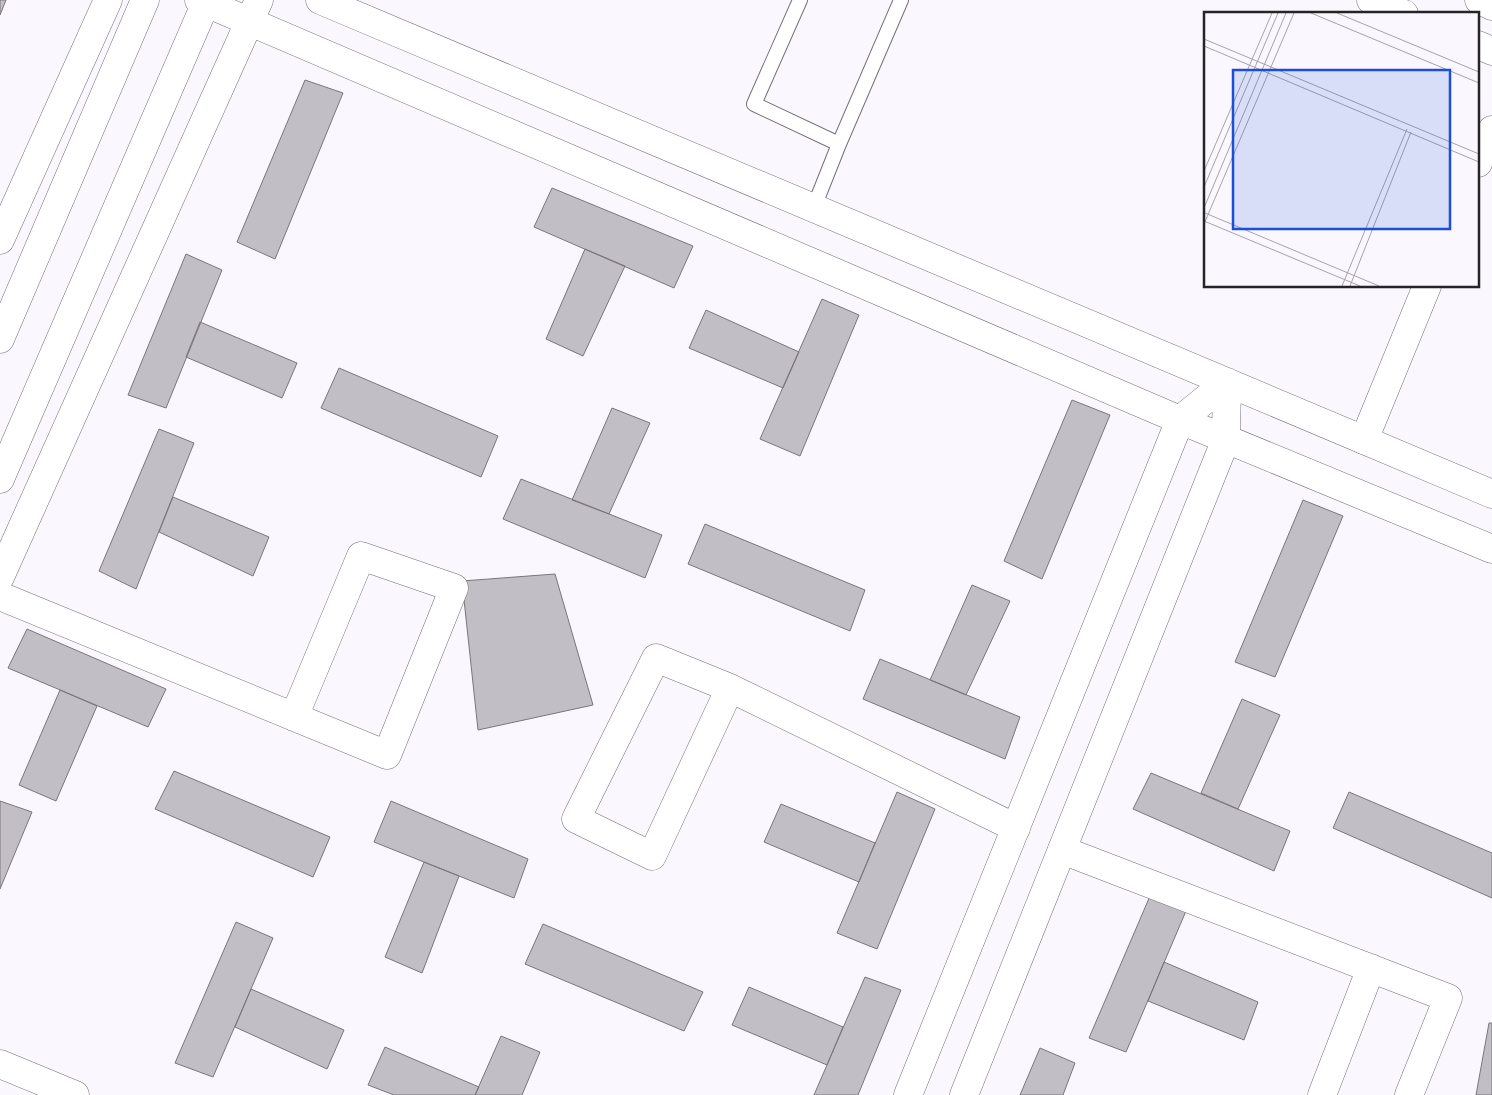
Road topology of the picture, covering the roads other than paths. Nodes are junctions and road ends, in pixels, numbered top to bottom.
1 (108, 0) edge
2 (145, 0) edge
3 (320, 0) edge
4 (800, 0) edge
5 (901, 0) edge
6 (1372, 0) edge
7 (1479, 0) edge
8 (204, 1) edge
9 (1492, 6) edge
10 (254, 11) edge
11 (1399, 12) edge
12 (1480, 46) edge
13 (1492, 51) edge
14 (1492, 130) edge
15 (839, 144) junction
16 (1480, 158) edge
17 (814, 207) junction
18 (0, 240) edge
19 (1426, 288) edge
20 (0, 339) edge
21 (1227, 382) junction
22 (1180, 420) junction
23 (1226, 439) junction
24 (1364, 440) junction
25 (0, 479) edge
26 (1492, 494) edge
27 (1492, 549) edge
28 (0, 578) edge
29 (0, 596) edge
30 (730, 688) junction
31 (294, 717) junction
32 (1016, 828) junction
33 (1062, 850) junction
34 (1371, 968) junction
35 (0, 1064) edge
36 (75, 1095) edge
37 (908, 1095) edge
38 (964, 1095) edge
39 (1322, 1095) edge
40 (1409, 1095) edge

1 - 18 main road
2 - 20 main road
3 - 17 main road
4 - 15 lane
5 - 15 lane
6 - 11 main road
7 - 9 main road
8 - 10 main road
8 - 25 main road
10 - 22 main road
10 - 28 main road
12 - 13 main road
14 - 16 main road
15 - 17 lane
17 - 21 main road
19 - 24 main road
21 - 22 main road
21 - 23 main road
21 - 24 main road
22 - 23 main road
22 - 32 main road
23 - 27 main road
23 - 33 main road
24 - 26 main road
29 - 31 main road
30 - 30 main road
30 - 32 main road
31 - 31 main road
32 - 37 main road
33 - 34 main road
33 - 38 main road
34 - 39 main road
34 - 40 main road
35 - 36 main road

